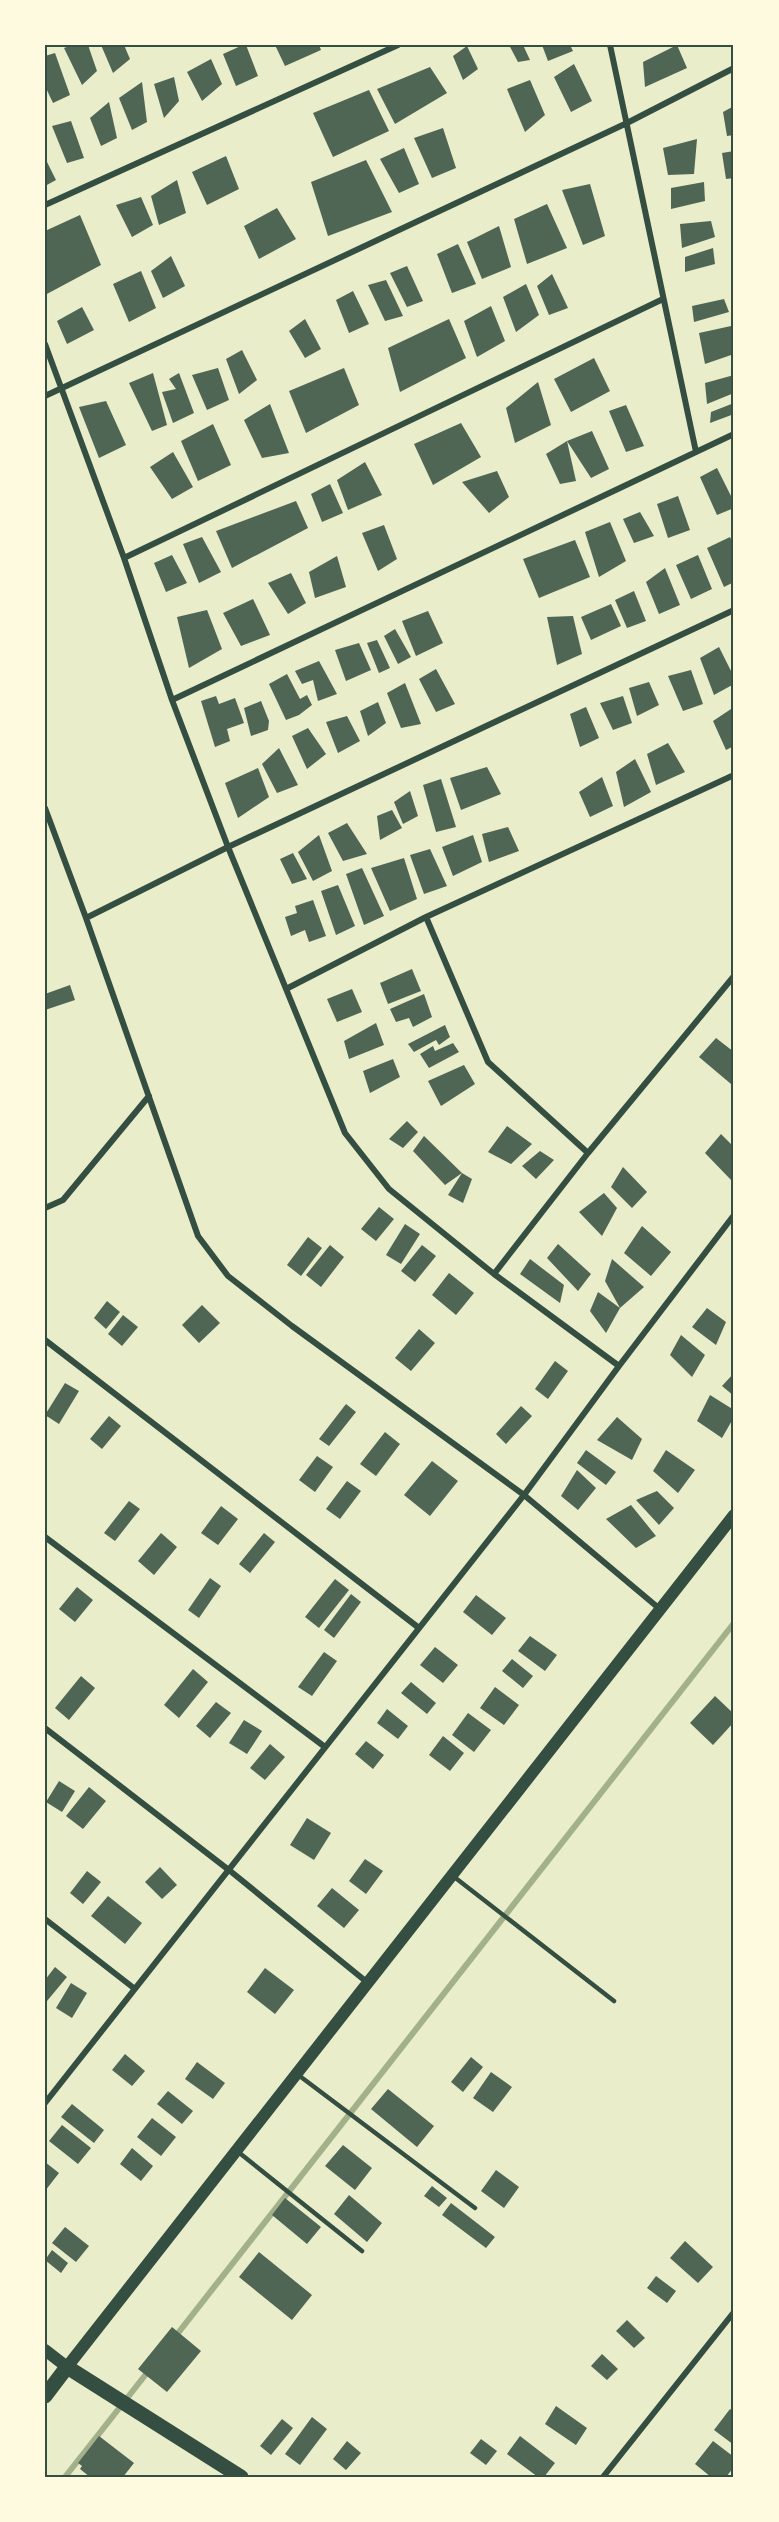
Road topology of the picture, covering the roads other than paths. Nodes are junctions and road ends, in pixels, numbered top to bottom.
1 (398, 45) edge
2 (610, 45) edge
3 (734, 68) edge
4 (627, 123) junction
5 (45, 205) edge
6 (663, 298) junction
7 (45, 344) edge
8 (61, 389) junction
9 (45, 396) edge
10 (734, 434) edge
11 (696, 452) junction
12 (123, 558) junction
13 (734, 610) edge
14 (172, 700) junction
15 (734, 775) edge
16 (45, 808) edge
17 (228, 847) junction
18 (426, 917) junction
19 (86, 918) junction
20 (734, 976) edge
21 (286, 989) junction
22 (149, 1096) junction
23 (588, 1153) junction
24 (45, 1208) edge
25 (734, 1215) edge
26 (494, 1274) junction
27 (45, 1340) edge
28 (619, 1366) junction
29 (524, 1495) junction
30 (734, 1515) edge
31 (45, 1537) edge
32 (661, 1610) junction
33 (419, 1628) junction
34 (45, 1728) edge
35 (325, 1748) junction
36 (229, 1870) junction
37 (453, 1876) junction
38 (45, 1919) edge
39 (368, 1983) junction
40 (135, 1989) junction
41 (614, 2001) dead end
42 (297, 2074) junction
43 (45, 2103) edge
44 (237, 2151) junction
45 (474, 2208) dead end
46 (362, 2251) dead end
47 (734, 2312) edge
48 (45, 2350) edge
49 (67, 2367) junction
50 (45, 2396) edge
51 (241, 2477) edge
52 (603, 2477) edge

1 - 5 street
2 - 4 street
3 - 4 street
4 - 6 street
4 - 8 street
6 - 11 street
6 - 12 street
7 - 8 street
8 - 9 street
8 - 12 street
10 - 11 street
11 - 14 street
12 - 14 street
13 - 17 street
14 - 17 street
15 - 18 street
16 - 19 street
17 - 19 street
17 - 21 street
18 - 21 street
18 - 23 street
19 - 22 street
20 - 23 street
21 - 26 street
22 - 24 street
22 - 29 street
23 - 26 street
25 - 28 street
26 - 28 street
27 - 33 street
28 - 29 street
29 - 32 street
29 - 33 street
30 - 32 main road
31 - 35 street
32 - 37 main road
33 - 35 street
34 - 36 street
35 - 36 street
36 - 39 street
36 - 40 street
37 - 39 main road
37 - 41 lane
38 - 40 street
39 - 42 main road
40 - 43 street
42 - 44 main road
42 - 45 lane
44 - 46 lane
44 - 49 main road
47 - 52 street
48 - 49 main road
49 - 50 main road
49 - 51 main road

